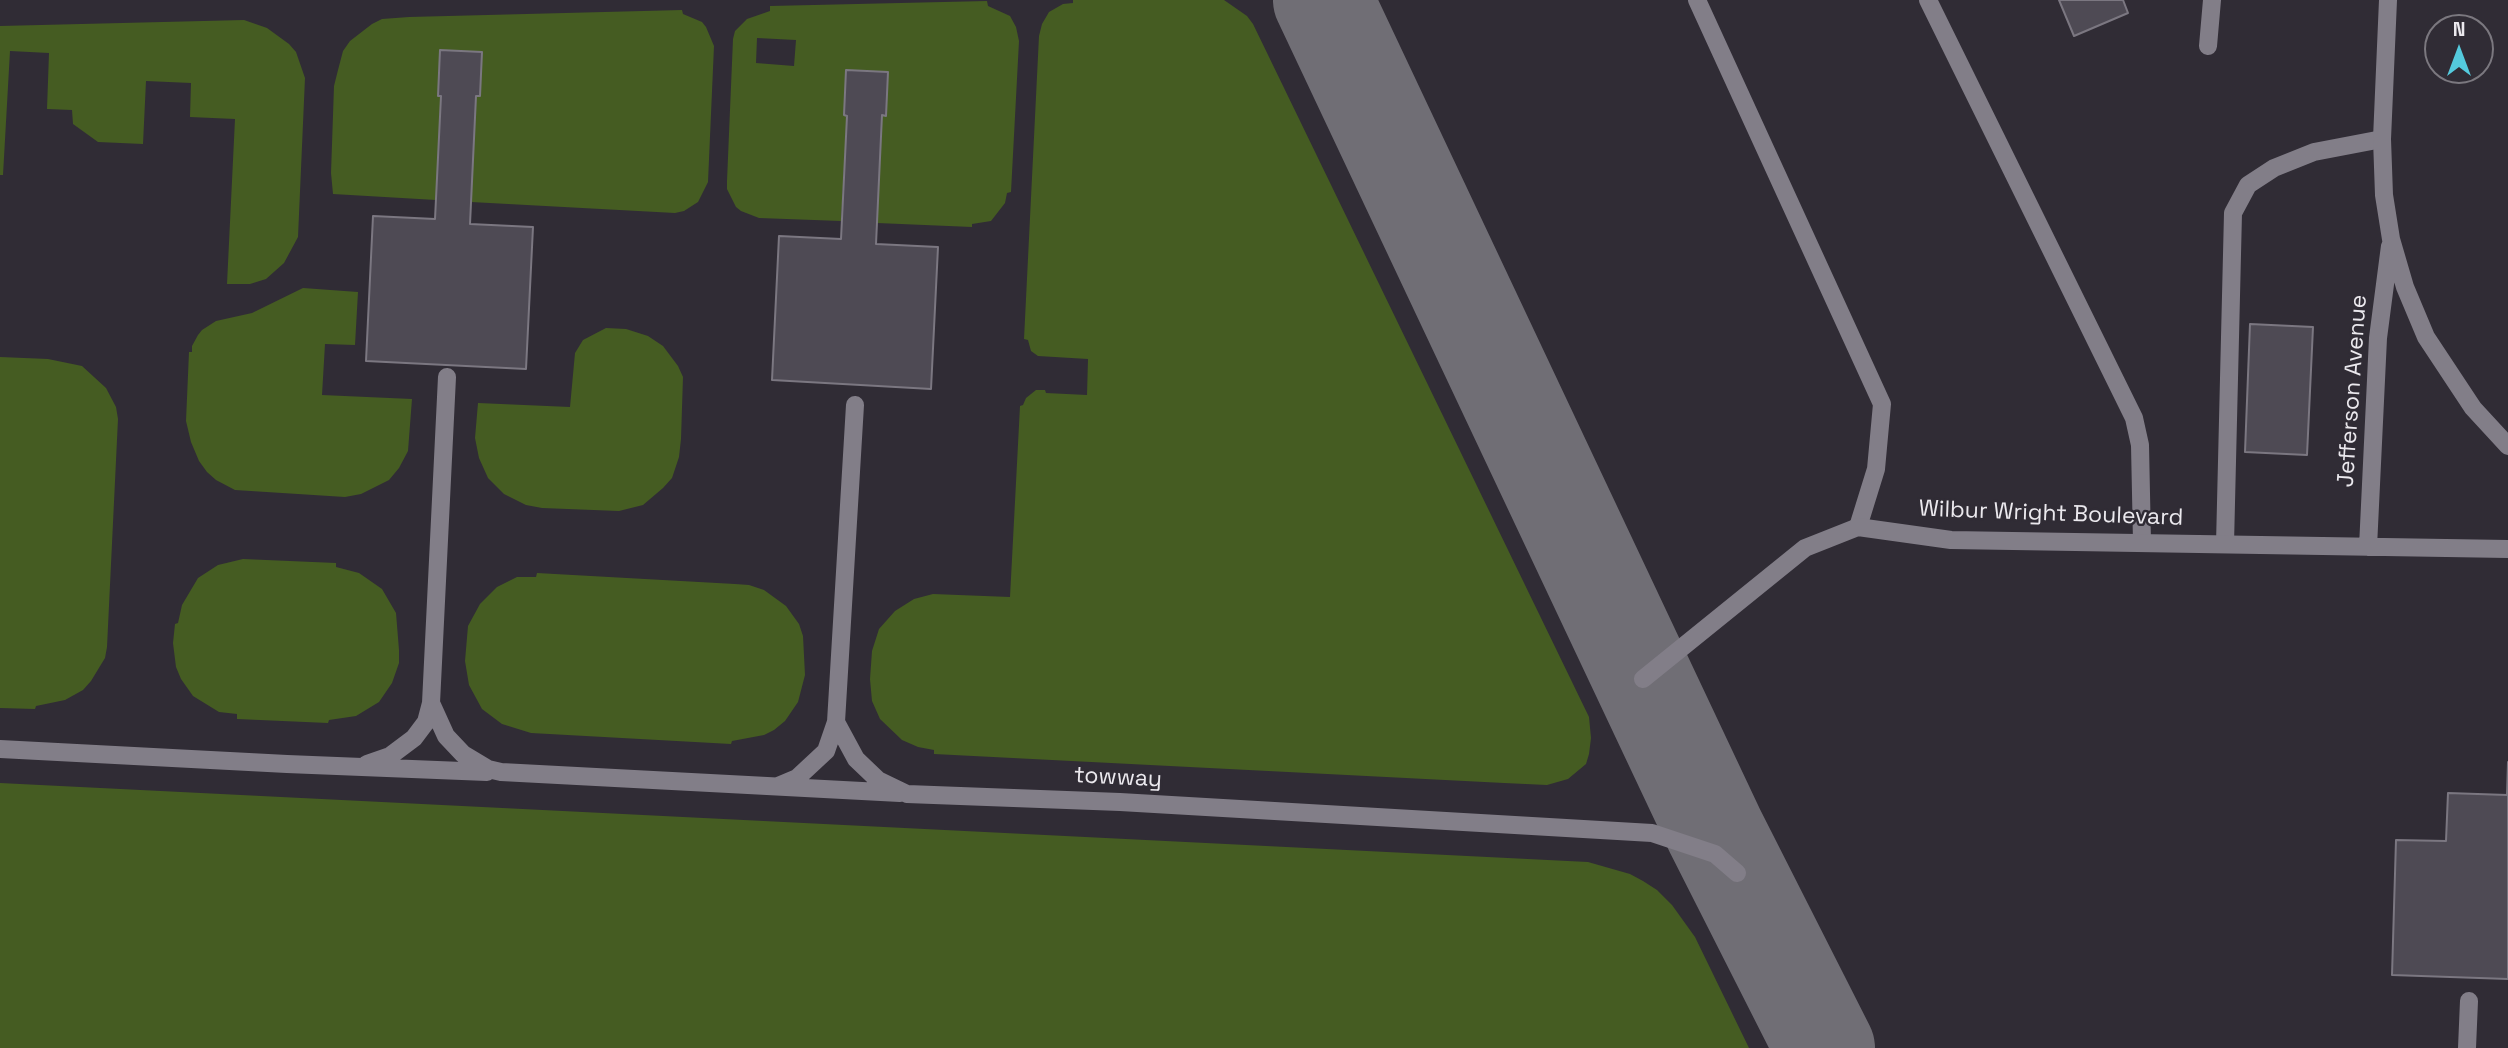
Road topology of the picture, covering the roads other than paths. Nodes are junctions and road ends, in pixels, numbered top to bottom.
1 (1697, 0) edge
2 (1928, 0) edge
3 (2212, 0) edge
4 (2388, 0) edge
5 (2208, 46) dead end
6 (2382, 139) junction
7 (2391, 239) junction
8 (447, 377) dead end
9 (855, 405) dead end
10 (2508, 446) edge
11 (1858, 527) junction
12 (2142, 542) junction
13 (2225, 544) junction
14 (2368, 547) junction
15 (2508, 549) edge
16 (1643, 678) dead end
17 (431, 703) junction
18 (836, 722) junction
19 (0, 749) edge
20 (353, 767) junction
21 (501, 772) junction
22 (775, 787) junction
23 (906, 794) junction
24 (1737, 873) dead end
25 (2469, 1001) dead end
26 (2468, 1048) edge

1 - 11 street
2 - 12 street
3 - 5 street
4 - 6 street, Jefferson Avenue
6 - 7 street, Jefferson Avenue
6 - 13 street
7 - 10 street, Jefferson Avenue
7 - 14 street, Jefferson Avenue
8 - 17 street
9 - 18 street
11 - 12 street, Wilbur Wright Boulevard
11 - 16 street, Wilbur Wright Boulevard
12 - 13 street, Wilbur Wright Boulevard
13 - 14 street, Wilbur Wright Boulevard
14 - 15 street, Wilbur Wright Boulevard
17 - 20 street
17 - 21 street
18 - 22 street
18 - 23 street, towway
19 - 20 street
20 - 21 street
21 - 22 street
22 - 23 street
23 - 24 street, towway
25 - 26 street

